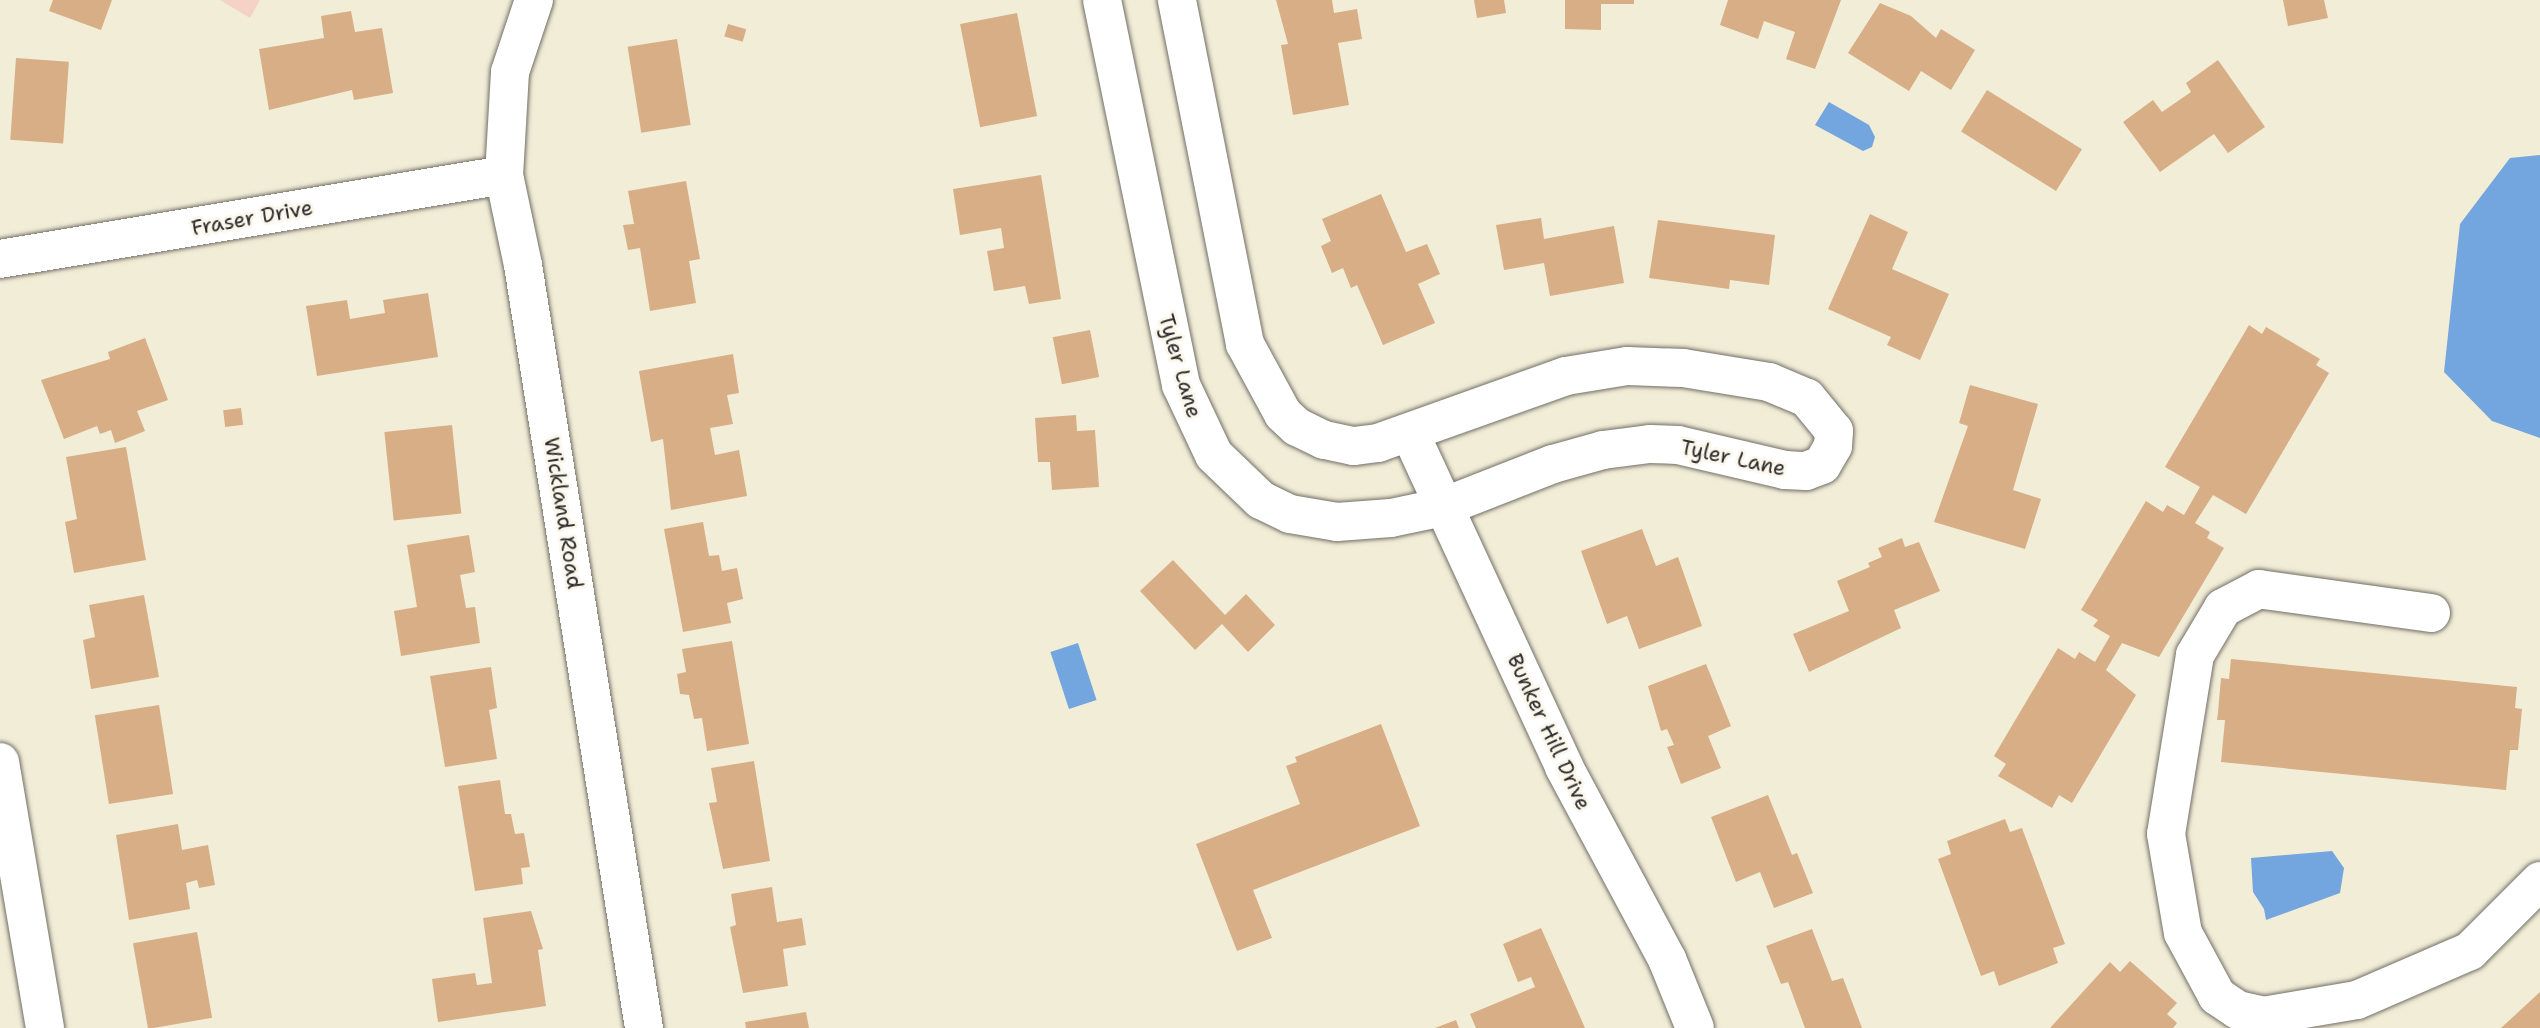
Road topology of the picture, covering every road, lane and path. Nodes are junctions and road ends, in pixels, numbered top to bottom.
1 (534, 0) edge
2 (1102, 0) edge
3 (1177, 0) edge
4 (504, 175) junction
5 (0, 259) edge
6 (1410, 433) junction
7 (1443, 507) junction
8 (2431, 613) dead end
9 (0, 762) edge
10 (2540, 881) edge
11 (2231, 1019) edge
12 (45, 1028) edge
13 (644, 1028) edge
14 (1695, 1028) edge

1 - 4 street, Wickland Road
2 - 7 street, Tyler Lane
3 - 6 street, Tyler Lane
4 - 5 street, Fraser Drive
4 - 13 street, Wickland Road
6 - 7 street, Bunker Hill Drive
6 - 7 street, Tyler Lane
7 - 14 street, Bunker Hill Drive
8 - 11 street
9 - 12 street
10 - 11 street

